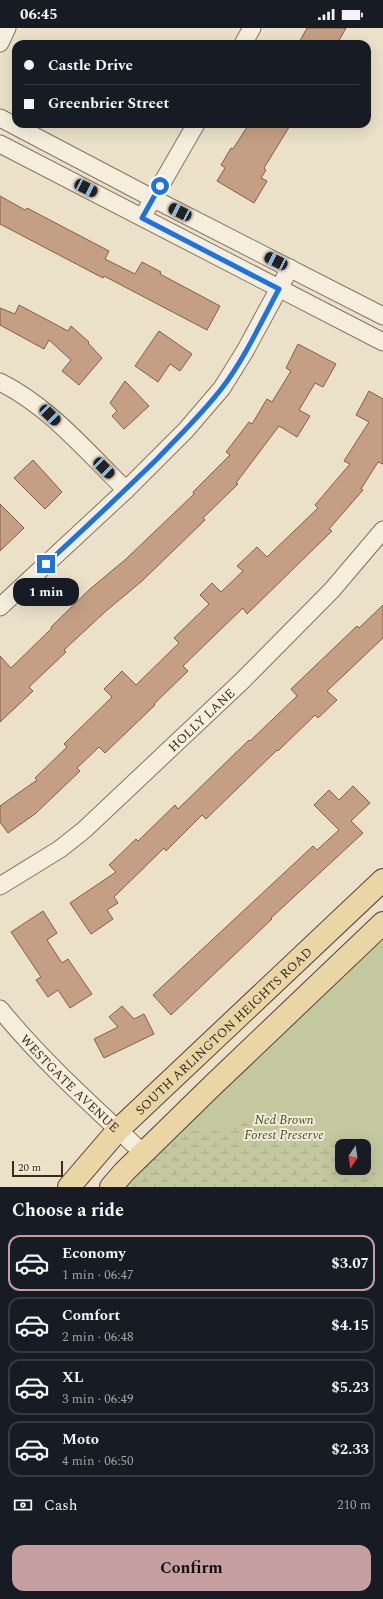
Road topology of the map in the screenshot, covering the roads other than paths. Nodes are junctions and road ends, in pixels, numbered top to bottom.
1 (8, 28) edge
2 (252, 28) edge
3 (245, 40) edge
4 (0, 43) edge
5 (0, 118) edge
6 (12, 124) edge
7 (19, 128) edge
8 (194, 128) edge
9 (0, 144) edge
10 (152, 198) junction
11 (142, 218) junction
12 (290, 268) junction
13 (279, 289) junction
14 (383, 316) edge
15 (383, 342) edge
16 (0, 382) edge
17 (126, 490) junction
18 (383, 530) edge
19 (0, 606) edge
20 (383, 880) edge
21 (0, 886) edge
22 (383, 923) edge
23 (0, 1009) edge
24 (118, 1130) junction
25 (143, 1153) junction
26 (69, 1187) edge
27 (111, 1187) edge

1 - 4 street
2 - 3 street
5 - 6 street
7 - 10 street
8 - 10 street
9 - 11 street
10 - 11 street
10 - 12 street
11 - 13 street
12 - 13 street
12 - 14 street
13 - 15 street
13 - 17 street
16 - 17 street
17 - 19 street
18 - 21 street, HOLLY LANE
20 - 24 main road, SOUTH ARLINGTON HEIGHTS ROAD
22 - 25 main road
23 - 24 street, WESTGATE AVENUE
24 - 25 street, WESTGATE AVENUE
24 - 26 main road, SOUTH ARLINGTON HEIGHTS ROAD
25 - 27 main road

